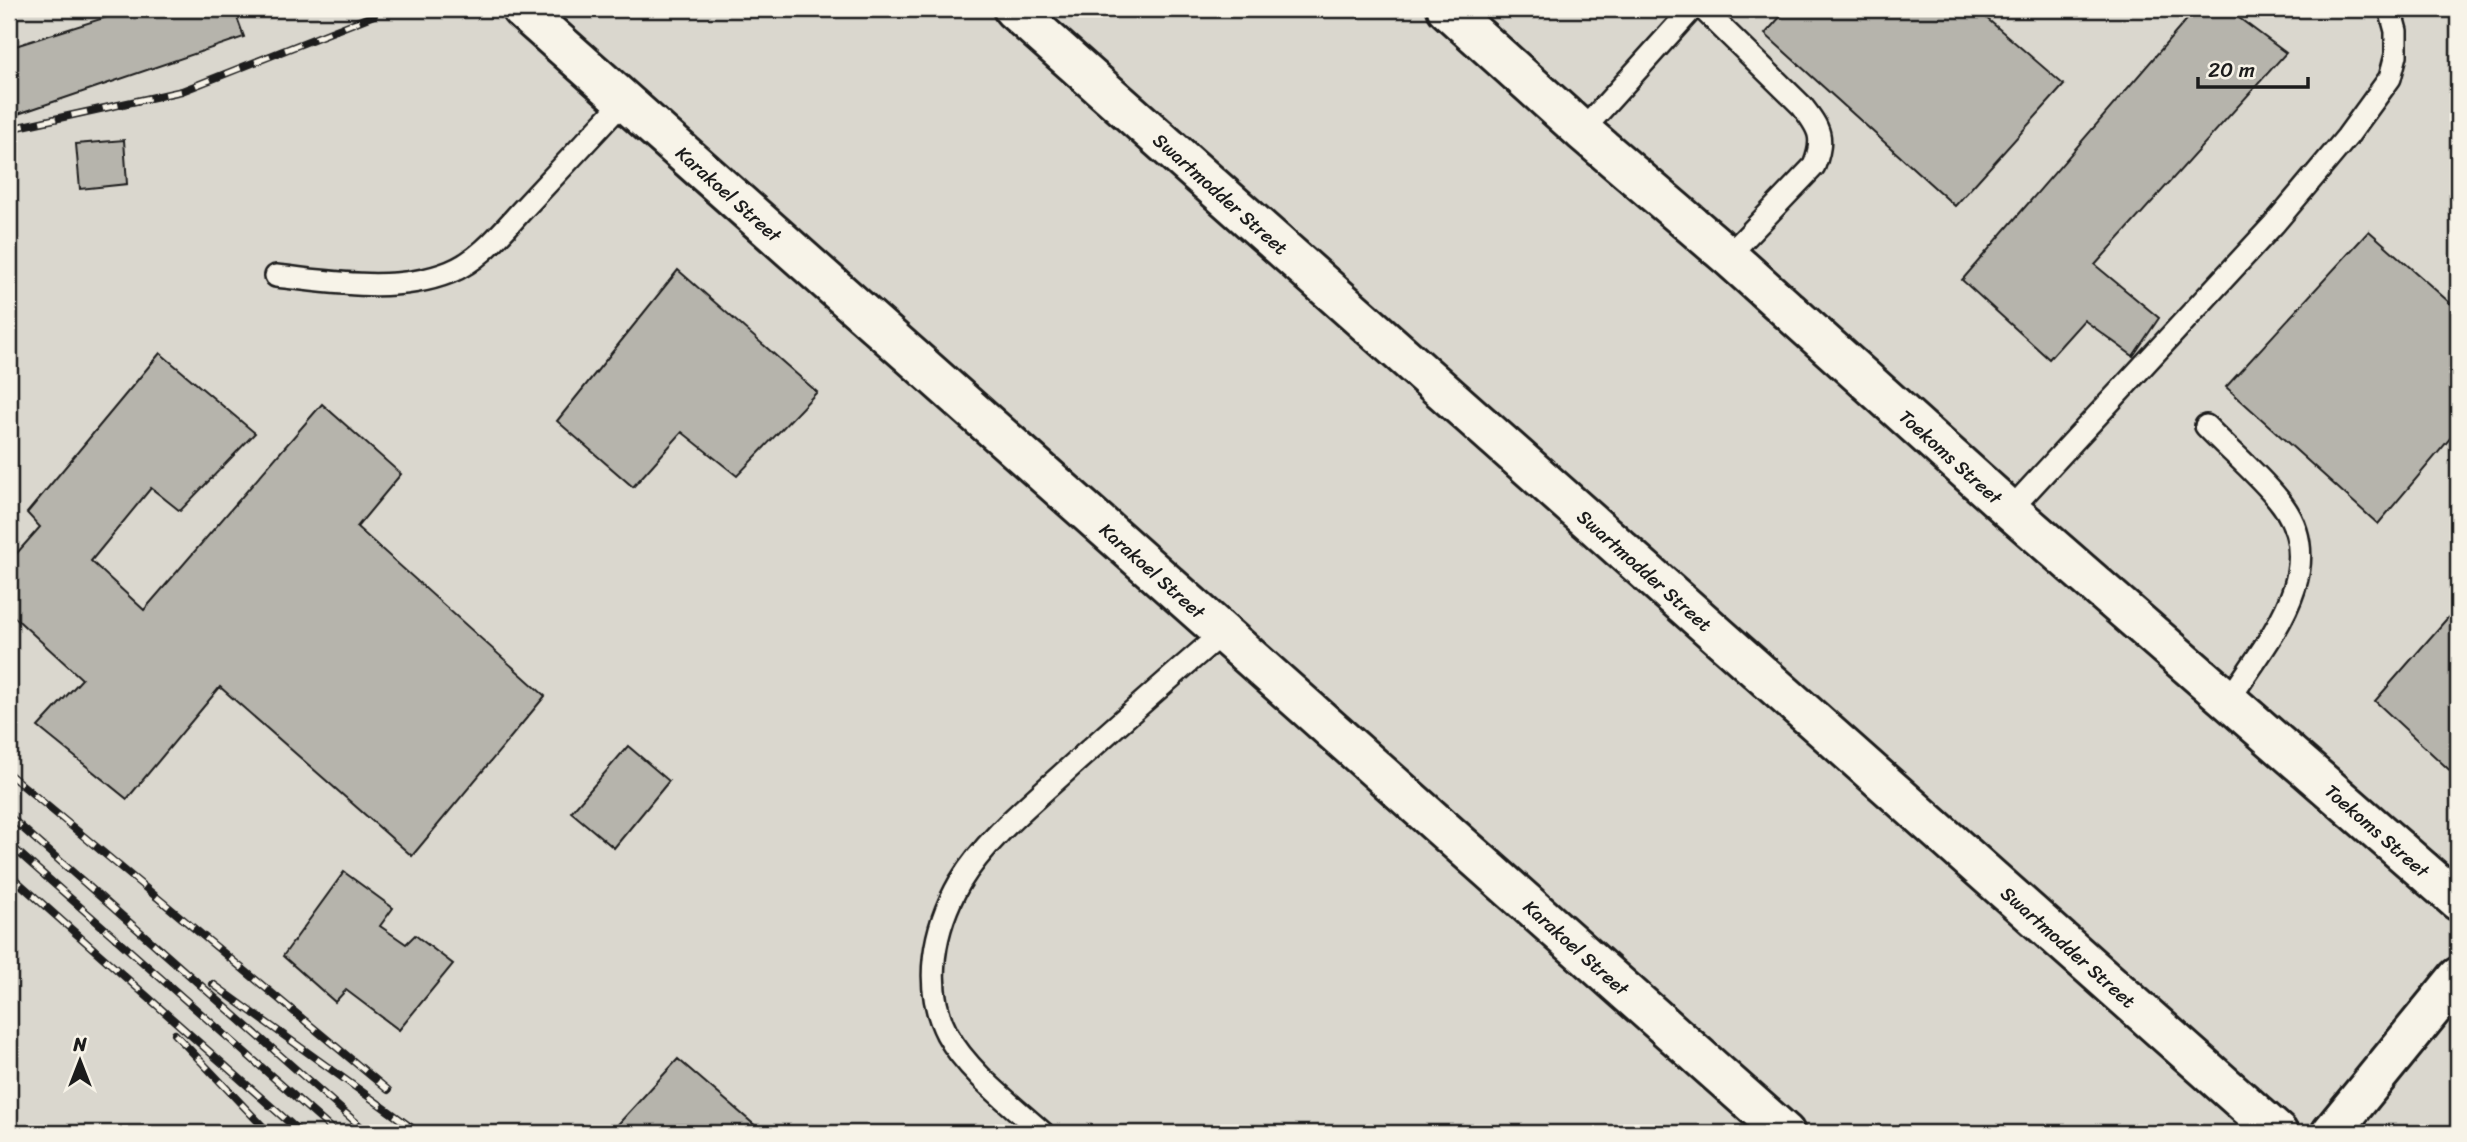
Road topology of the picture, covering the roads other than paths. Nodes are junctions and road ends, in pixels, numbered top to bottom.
1 (521, 9) edge
2 (1013, 9) edge
3 (1447, 9) edge
4 (1692, 9) edge
5 (1703, 9) edge
6 (2390, 9) edge
7 (624, 101) junction
8 (1582, 131) junction
9 (1728, 256) junction
10 (276, 276) dead end
11 (2206, 426) dead end
12 (2010, 510) junction
13 (1222, 633) junction
14 (2228, 701) junction
15 (2458, 901) edge
16 (2458, 977) edge
17 (1043, 1133) edge
18 (1785, 1133) edge
19 (2277, 1133) edge
20 (2331, 1133) edge

1 - 7 street, Karakoel Street
2 - 19 street, Swartmodder Street
3 - 8 street, Toekoms Street
4 - 8 lane
5 - 9 lane
6 - 12 lane
7 - 10 lane
7 - 13 street, Karakoel Street
8 - 9 street, Toekoms Street
9 - 12 street, Toekoms Street
11 - 14 lane
12 - 14 street, Toekoms Street
13 - 17 lane
13 - 18 street, Karakoel Street
14 - 15 street, Toekoms Street
16 - 20 street

